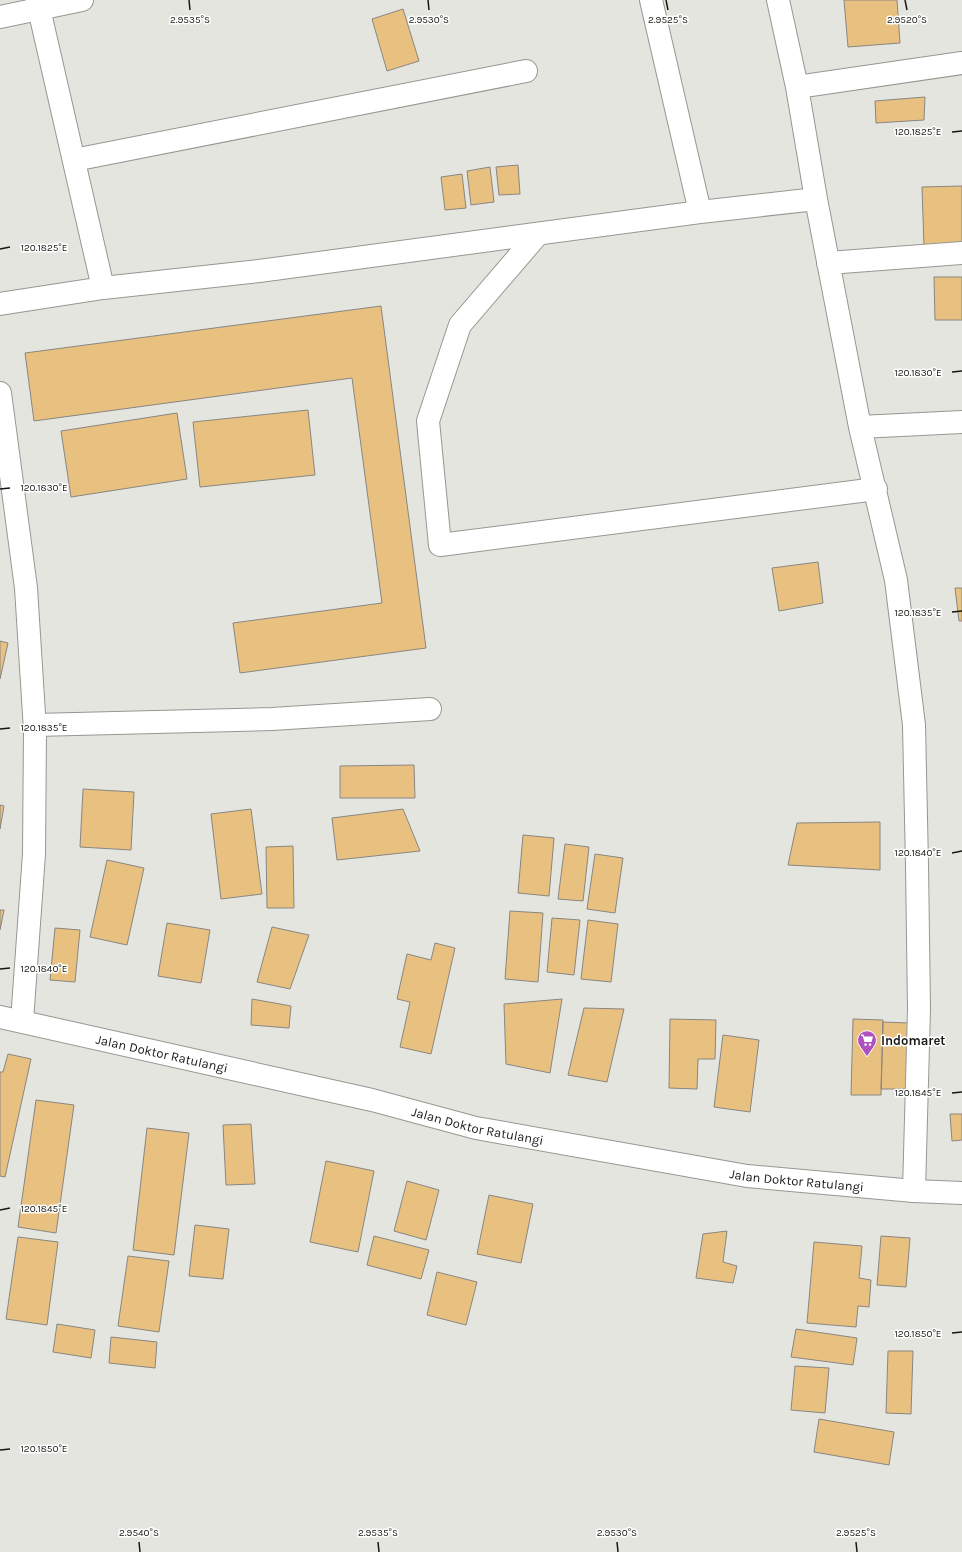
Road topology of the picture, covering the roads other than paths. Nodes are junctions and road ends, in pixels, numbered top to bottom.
1 (82, 0) edge
2 (651, 0) edge
3 (778, 0) edge
4 (38, 5) edge
5 (0, 18) edge
6 (962, 63) edge
7 (526, 71) dead end
8 (797, 87) junction
9 (74, 160) junction
10 (816, 199) junction
11 (700, 212) junction
12 (538, 234) junction
13 (962, 253) edge
14 (828, 263) junction
15 (104, 288) junction
16 (0, 304) edge
17 (0, 393) edge
18 (962, 422) edge
19 (860, 427) junction
20 (876, 489) junction
21 (430, 708) dead end
22 (35, 725) junction
23 (0, 1017) edge
24 (22, 1022) junction
25 (914, 1191) junction
26 (962, 1193) edge

1 - 4 main road
2 - 11 main road
3 - 8 main road
4 - 5 main road
4 - 9 main road
6 - 8 main road
7 - 9 main road
8 - 10 main road
9 - 15 main road
10 - 11 main road
10 - 14 main road
11 - 12 main road
12 - 15 main road
12 - 20 main road
13 - 14 main road
14 - 19 main road
15 - 16 main road
17 - 22 main road
18 - 19 main road
19 - 20 main road
20 - 25 main road
21 - 22 main road
22 - 24 main road
23 - 24 main road, Jalan Doktor Ratulangi
24 - 25 main road, Jalan Doktor Ratulangi
25 - 26 main road, Jalan Doktor Ratulangi

